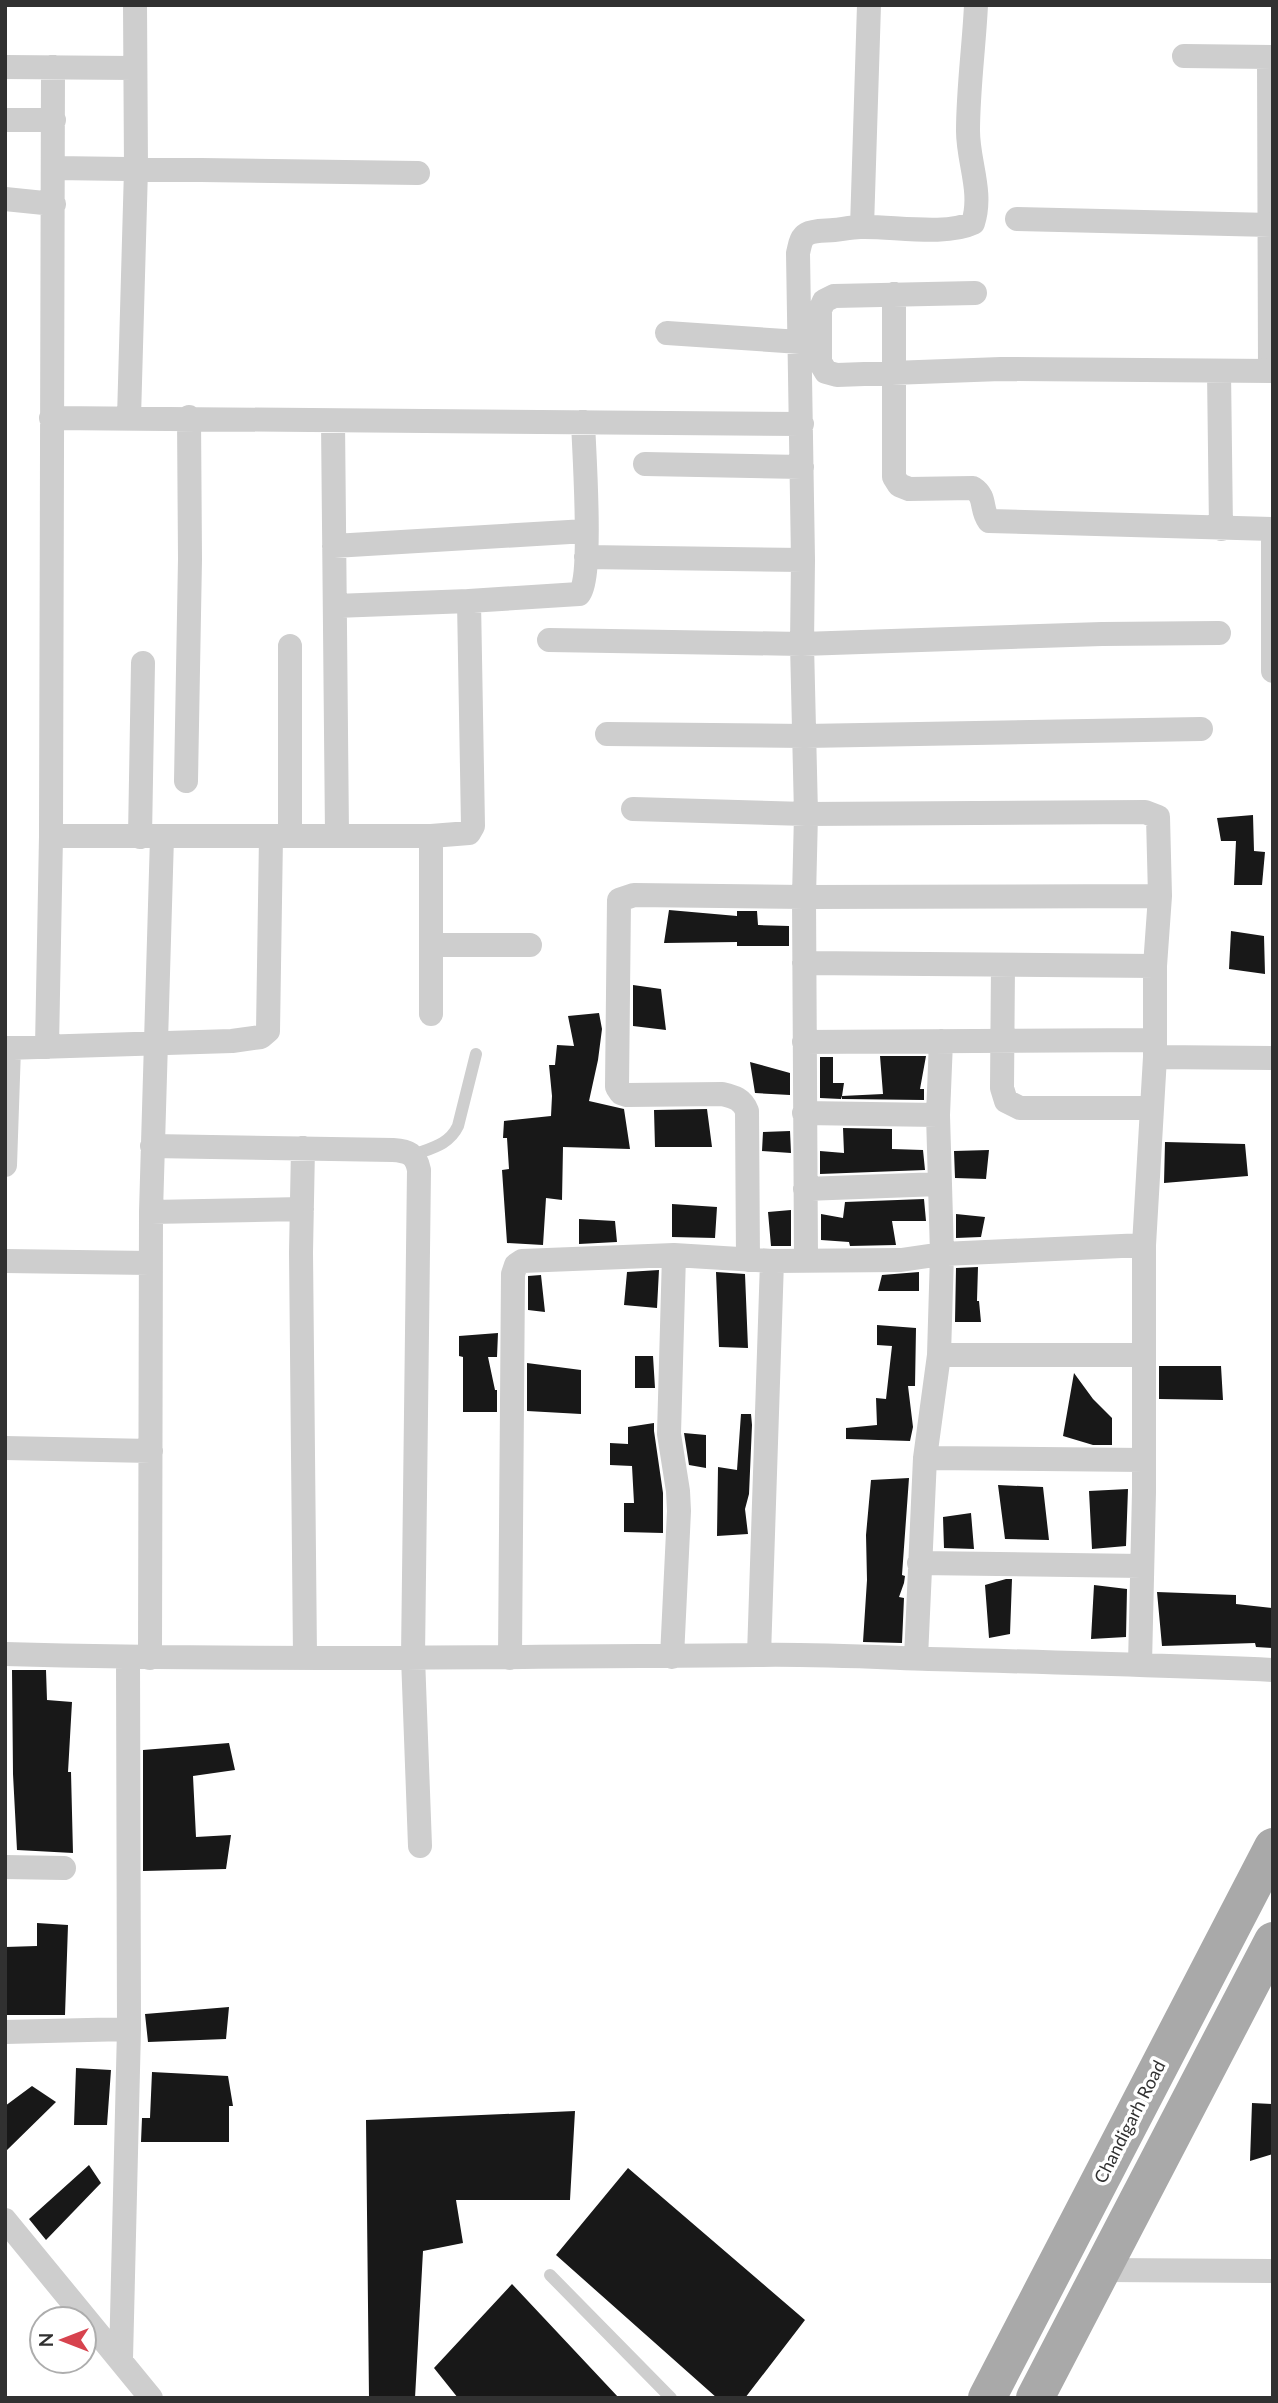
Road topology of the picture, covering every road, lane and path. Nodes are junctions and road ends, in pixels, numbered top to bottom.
1 (135, 5) edge
2 (870, 5) edge
3 (976, 5) edge
4 (1184, 57) dead end
5 (1271, 57) edge
6 (5, 67) edge
7 (53, 67) junction
8 (134, 68) junction
9 (5, 120) edge
10 (54, 120) junction
11 (54, 168) junction
12 (136, 169) junction
13 (418, 173) dead end
14 (5, 199) edge
15 (54, 204) junction
16 (1017, 219) dead end
17 (1271, 225) junction
18 (862, 227) junction
19 (975, 293) dead end
20 (894, 295) junction
21 (667, 333) dead end
22 (800, 342) junction
23 (1219, 371) junction
24 (1271, 371) edge
25 (895, 373) junction
26 (189, 417) junction
27 (51, 418) junction
28 (129, 418) junction
29 (333, 421) junction
30 (583, 422) junction
31 (802, 424) junction
32 (645, 464) dead end
33 (802, 467) junction
34 (1221, 529) junction
35 (1273, 529) edge
36 (586, 531) junction
37 (334, 546) junction
38 (586, 557) junction
39 (803, 560) junction
40 (469, 601) junction
41 (335, 606) junction
42 (1219, 633) dead end
43 (549, 640) dead end
44 (802, 644) junction
45 (290, 646) dead end
46 (143, 663) dead end
47 (1273, 671) edge
48 (1202, 729) dead end
49 (607, 734) dead end
50 (805, 736) junction
51 (186, 781) dead end
52 (633, 809) dead end
53 (806, 814) junction
54 (337, 835) junction
55 (51, 836) junction
56 (281, 836) junction
57 (431, 836) junction
58 (151, 837) junction
59 (1160, 896) junction
60 (804, 897) junction
61 (431, 945) junction
62 (530, 945) dead end
63 (804, 963) junction
64 (1003, 965) junction
65 (1155, 966) junction
66 (431, 1014) dead end
67 (1002, 1040) junction
68 (941, 1041) junction
69 (804, 1042) junction
70 (155, 1044) junction
71 (47, 1047) junction
72 (7, 1048) edge
73 (1155, 1049) junction
74 (476, 1054) dead end
75 (1273, 1058) edge
76 (1152, 1108) junction
77 (804, 1114) junction
78 (938, 1115) junction
79 (152, 1146) junction
80 (303, 1148) junction
81 (413, 1155) junction
82 (5, 1165) edge
83 (940, 1184) junction
84 (805, 1189) junction
85 (302, 1209) junction
86 (150, 1212) junction
87 (1144, 1245) junction
88 (674, 1255) junction
89 (942, 1255) junction
90 (806, 1259) junction
91 (760, 1260) junction
92 (5, 1261) edge
93 (150, 1263) junction
94 (939, 1355) junction
95 (1143, 1355) junction
96 (5, 1448) edge
97 (150, 1451) junction
98 (925, 1458) junction
99 (1144, 1460) junction
100 (919, 1563) junction
101 (1142, 1566) junction
102 (5, 1654) edge
103 (759, 1655) junction
104 (305, 1656) junction
105 (413, 1657) junction
106 (672, 1657) junction
107 (139, 1658) junction
108 (510, 1658) junction
109 (916, 1658) junction
110 (1140, 1664) junction
111 (1273, 1671) edge
112 (420, 1846) dead end
113 (1273, 1847) edge
114 (5, 1867) edge
115 (64, 1868) dead end
116 (1273, 1941) edge
117 (129, 2029) junction
118 (5, 2032) edge
119 (5, 2220) edge
120 (1102, 2270) junction
121 (1273, 2271) edge
122 (550, 2276) dead end
123 (121, 2359) junction
124 (151, 2398) edge
125 (671, 2398) edge
126 (986, 2398) edge
127 (1035, 2398) edge

1 - 8 street
2 - 18 street
3 - 18 street
4 - 5 street
5 - 17 street
6 - 7 street
7 - 8 street
7 - 10 street
8 - 12 street
9 - 10 street
10 - 11 street
11 - 12 street
11 - 15 street
12 - 13 street
12 - 28 street
14 - 15 street
15 - 27 street
16 - 17 street
17 - 24 street
18 - 22 street
19 - 20 street
20 - 25 street
20 - 25 street
21 - 22 street
22 - 31 street
23 - 24 street
23 - 25 street
23 - 34 street
25 - 34 street
26 - 28 street
26 - 29 street
26 - 51 street
27 - 28 street
27 - 55 street
29 - 30 street
29 - 37 street
30 - 31 street
30 - 36 street
31 - 33 street
32 - 33 street
33 - 39 street
34 - 35 street
35 - 47 street
36 - 37 street
36 - 38 street
37 - 41 street
38 - 39 street
38 - 40 street
39 - 44 street
40 - 41 street
40 - 57 street
41 - 54 street
42 - 44 street
43 - 44 street
44 - 50 street
45 - 56 street
46 - 58 street
48 - 50 street
49 - 50 street
50 - 53 street
52 - 53 street
53 - 59 street
53 - 60 street
54 - 56 street
54 - 57 street
55 - 58 street
55 - 71 street
56 - 58 street
56 - 70 street
57 - 61 street
58 - 70 street
59 - 60 street
59 - 65 street
60 - 63 street
60 - 91 street
61 - 62 street
61 - 66 street
63 - 64 street
63 - 69 street
64 - 65 street
64 - 67 street
65 - 73 street
67 - 68 street
67 - 73 street
67 - 76 street
68 - 69 street
68 - 78 street
69 - 77 street
70 - 71 street
70 - 79 street
71 - 72 street
72 - 82 street
73 - 75 street
73 - 76 street
74 - 81 lane
76 - 87 street
77 - 78 street
77 - 84 street
78 - 83 street
79 - 80 street
79 - 86 street
80 - 81 street
80 - 85 street
81 - 105 street
83 - 84 street
83 - 89 street
84 - 90 street
85 - 86 street
85 - 104 street
86 - 93 street
87 - 89 street
87 - 95 street
88 - 91 street
88 - 106 street
88 - 108 street
89 - 90 street
89 - 94 street
90 - 91 street
91 - 103 street
92 - 93 street
93 - 97 street
94 - 95 street
94 - 98 street
95 - 99 street
96 - 97 street
97 - 107 street
98 - 99 street
98 - 100 street
99 - 101 street
100 - 101 street
100 - 109 street
101 - 110 street
102 - 107 street
103 - 106 street
103 - 109 street
104 - 105 street
104 - 107 street
105 - 108 street
105 - 112 street
106 - 108 street
107 - 117 street
109 - 110 street
110 - 111 street
113 - 126 main road, Chandigarh Road
114 - 115 street
116 - 120 main road
117 - 118 street
117 - 123 street
119 - 123 street
120 - 121 street
120 - 127 main road
122 - 125 lane
123 - 124 street

